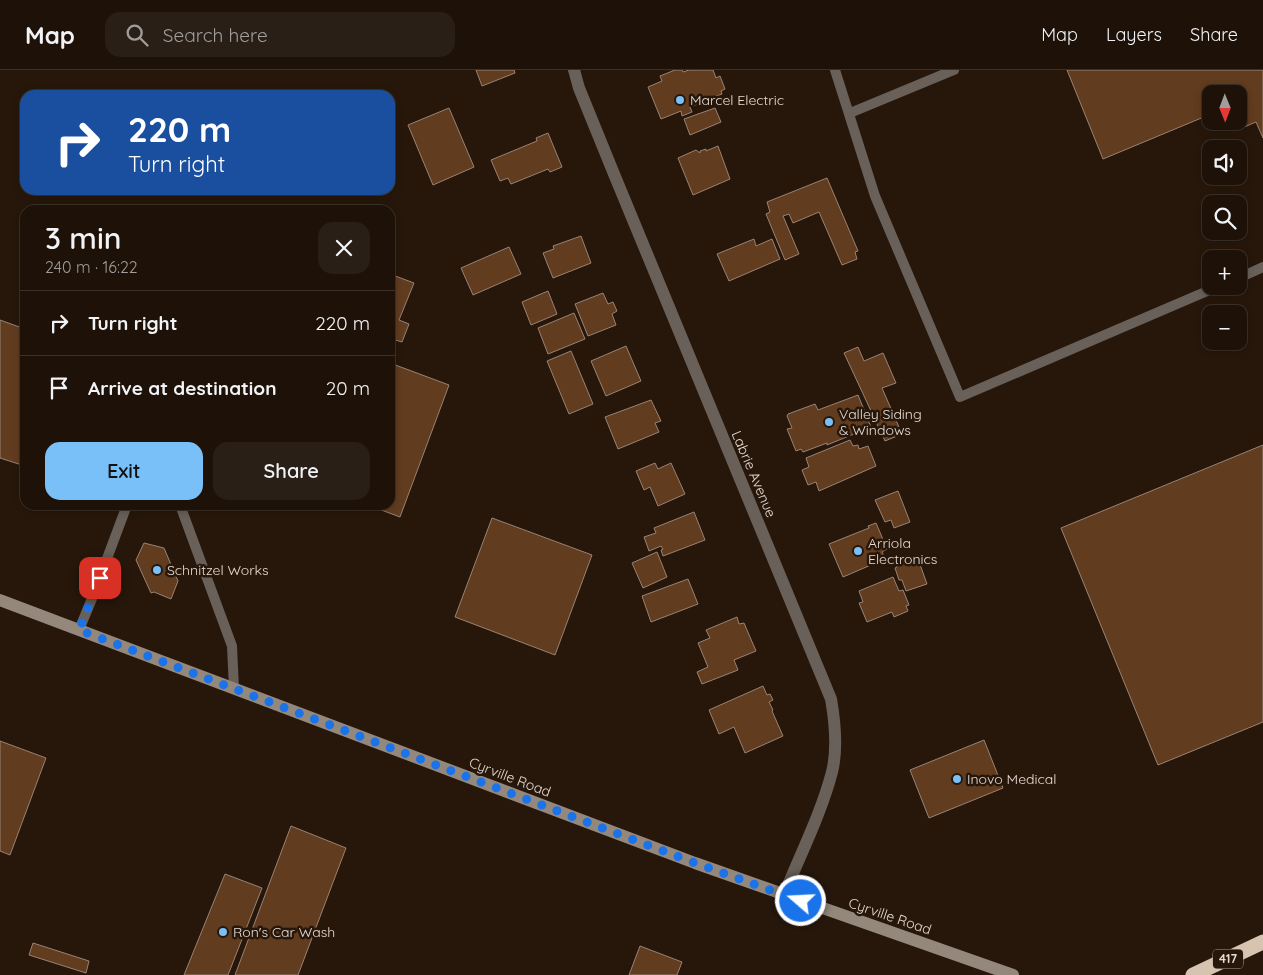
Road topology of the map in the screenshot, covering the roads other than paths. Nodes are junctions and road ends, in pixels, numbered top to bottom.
1 (574, 70) edge
2 (836, 70) edge
3 (954, 70) edge
4 (850, 113) junction
5 (1263, 267) edge
6 (1247, 274) edge
7 (1202, 293) edge
8 (125, 510) edge
9 (182, 510) edge
10 (0, 600) edge
11 (79, 630) junction
12 (234, 689) junction
13 (784, 895) junction
14 (1263, 944) edge
15 (1013, 975) edge
16 (1193, 975) edge
17 (1215, 975) edge

1 - 13 street, Labrie Avenue
2 - 4 lane
3 - 4 lane
4 - 7 lane
5 - 6 lane
8 - 11 lane
9 - 12 lane
10 - 11 main road, Cyrville Road
11 - 12 main road, Cyrville Road
12 - 13 main road, Cyrville Road
13 - 15 main road, Cyrville Road
14 - 16 highway, 417
14 - 17 highway

